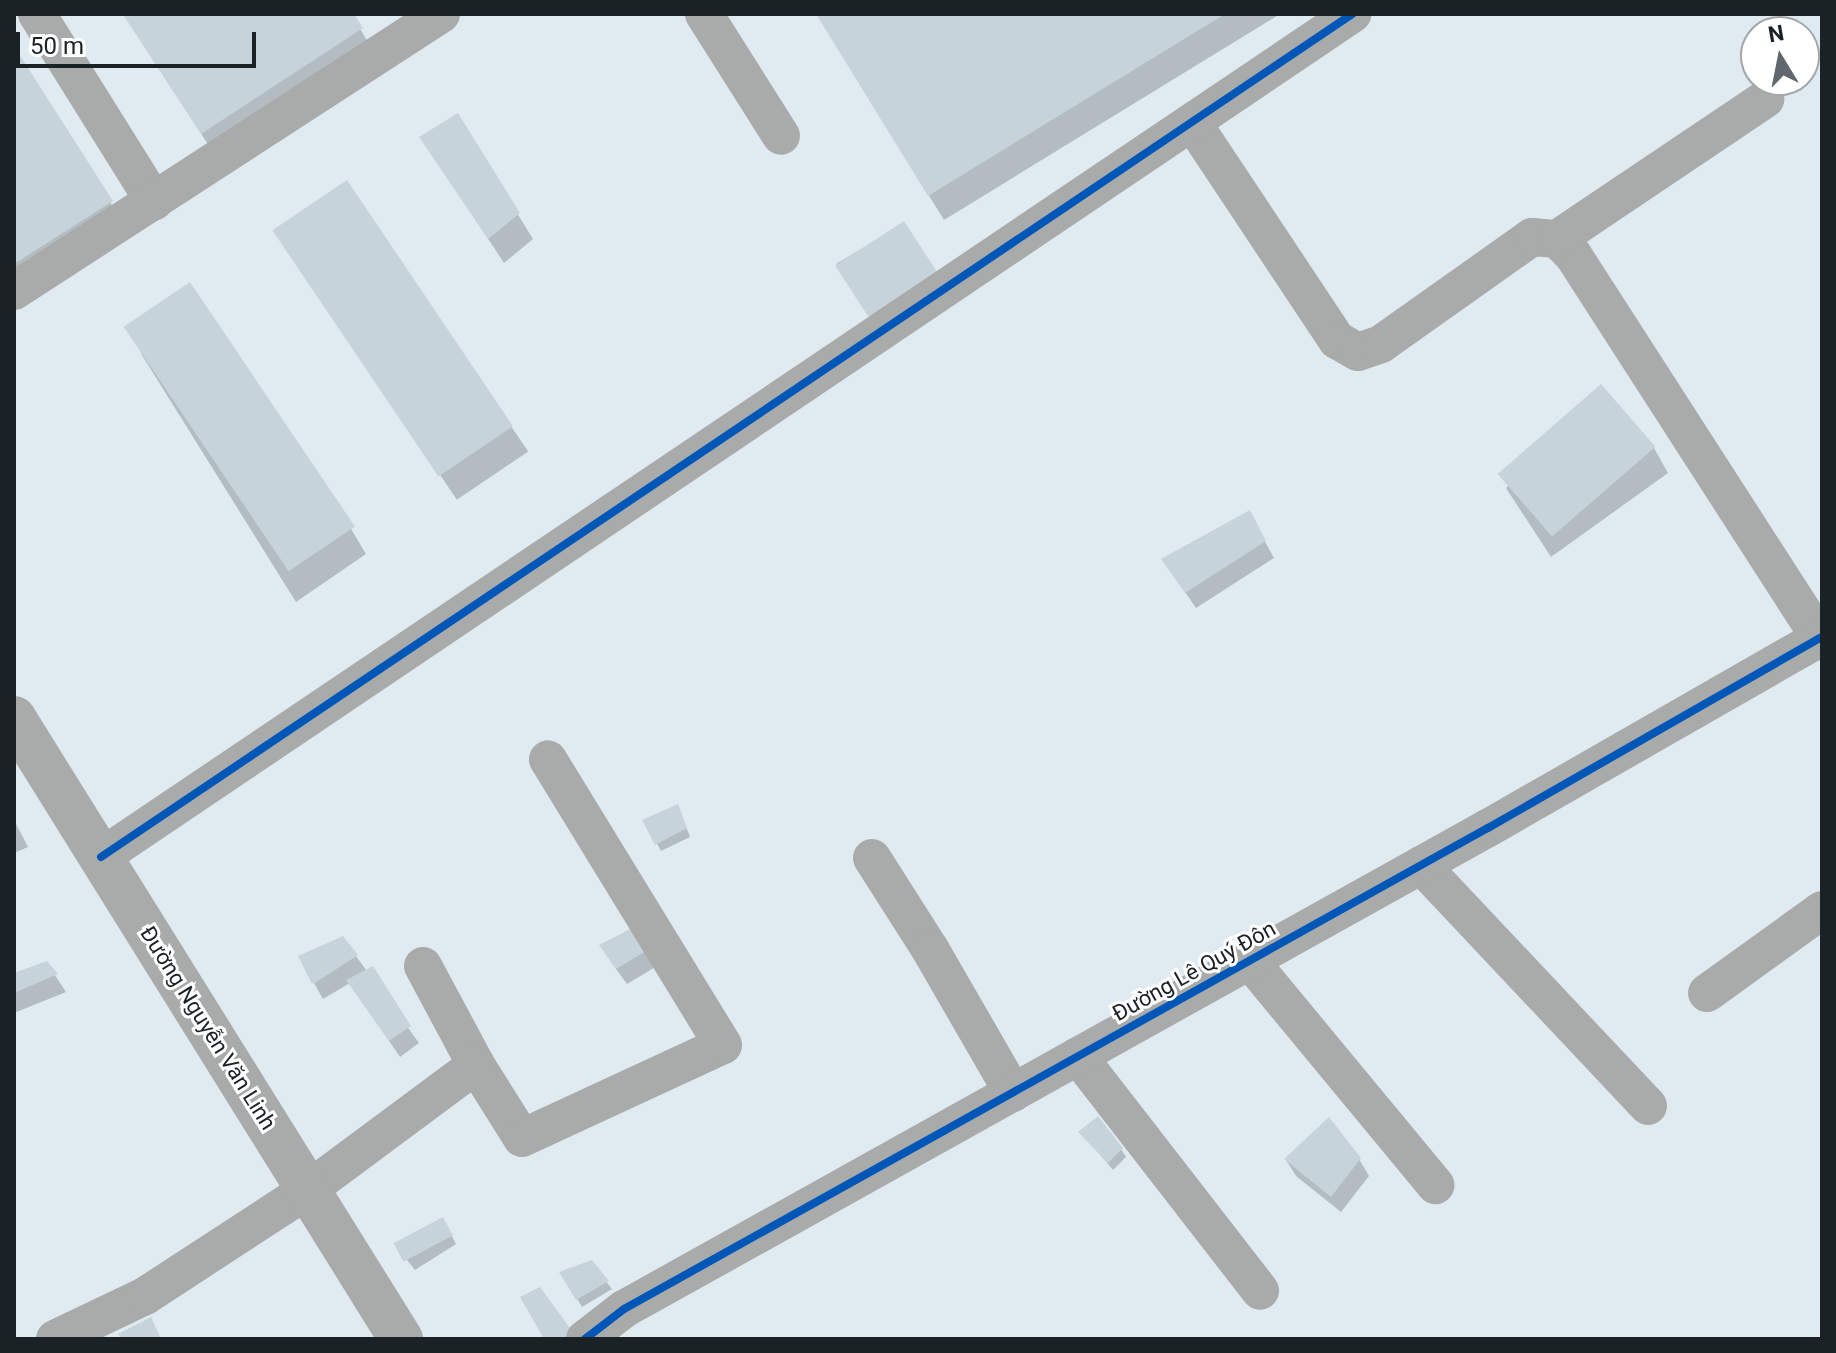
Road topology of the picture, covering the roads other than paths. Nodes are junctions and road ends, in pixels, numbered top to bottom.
1 (37, 14) edge
2 (441, 14) edge
3 (704, 14) edge
4 (1352, 14) edge
5 (1765, 99) dead end
6 (1192, 122) junction
7 (781, 136) dead end
8 (154, 201) junction
9 (1557, 239) junction
10 (14, 291) edge
11 (1821, 640) edge
12 (14, 718) edge
13 (548, 759) dead end
14 (101, 857) junction
15 (872, 858) dead end
16 (1421, 865) junction
17 (1822, 910) edge
18 (1250, 961) junction
19 (423, 966) dead end
20 (1707, 993) dead end
21 (1078, 1056) junction
22 (476, 1065) junction
23 (1013, 1093) junction
24 (1648, 1106) dead end
25 (1435, 1185) dead end
26 (309, 1189) junction
27 (1260, 1291) dead end
28 (55, 1339) edge
29 (401, 1339) edge
30 (585, 1339) edge

1 - 8 street
2 - 8 street
3 - 7 street
4 - 6 street
5 - 9 street
6 - 9 street
6 - 14 street
8 - 10 street
9 - 11 street
11 - 16 street, Đường Lê Quý Đôn
12 - 14 street, Đường Nguyễn Văn Linh
13 - 22 street
14 - 26 street, Đường Nguyễn Văn Linh
15 - 23 street
16 - 18 street, Đường Lê Quý Đôn
16 - 24 street
17 - 20 street
18 - 21 street, Đường Lê Quý Đôn
18 - 25 street
19 - 22 street
21 - 23 street, Đường Lê Quý Đôn
21 - 27 street
22 - 26 street
23 - 30 street, Đường Lê Quý Đôn
26 - 28 street
26 - 29 street, Đường Nguyễn Văn Linh

